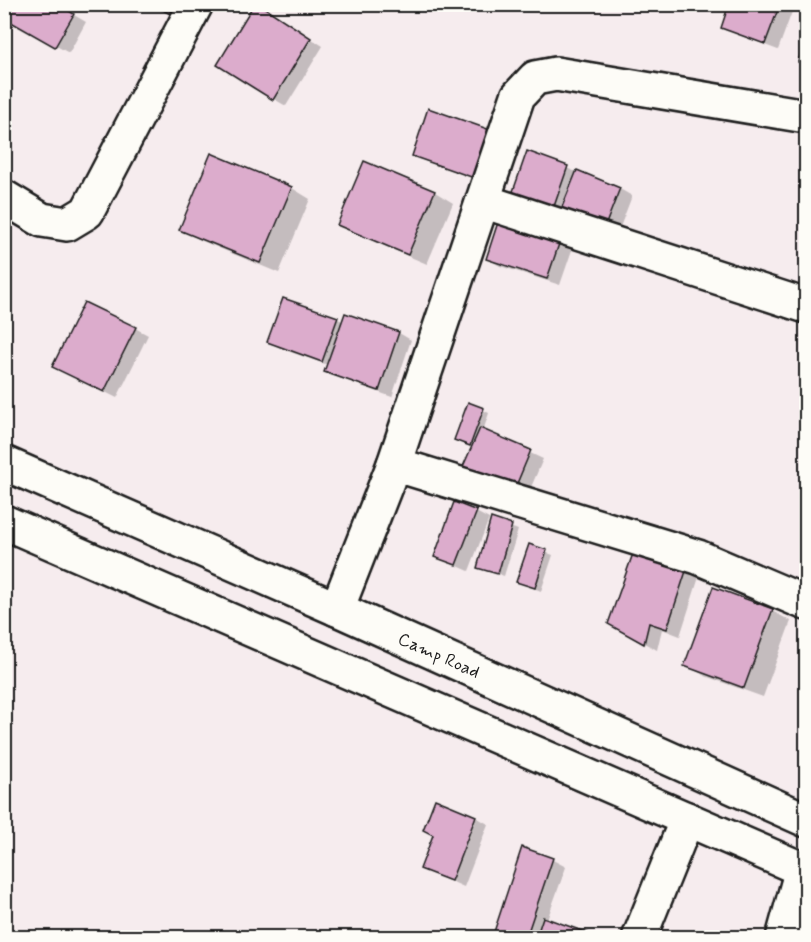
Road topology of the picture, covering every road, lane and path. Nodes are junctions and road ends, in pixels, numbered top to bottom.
1 (196, 4) edge
2 (807, 116) edge
3 (4, 197) edge
4 (483, 201) junction
5 (807, 306) edge
6 (4, 463) edge
7 (394, 464) junction
8 (4, 522) edge
9 (807, 603) edge
10 (337, 609) junction
11 (426, 649) junction
12 (405, 696) junction
13 (687, 819) junction
14 (807, 820) edge
15 (804, 870) edge
16 (639, 938) edge
17 (783, 938) edge

1 - 3 street
2 - 4 street
4 - 5 street
4 - 7 street
6 - 10 street, Camp Road
7 - 9 street
7 - 10 street
8 - 12 street
10 - 11 street, Camp Road
11 - 12 street
11 - 14 street, Camp Road
12 - 13 street
13 - 15 street
13 - 16 street
15 - 17 street

